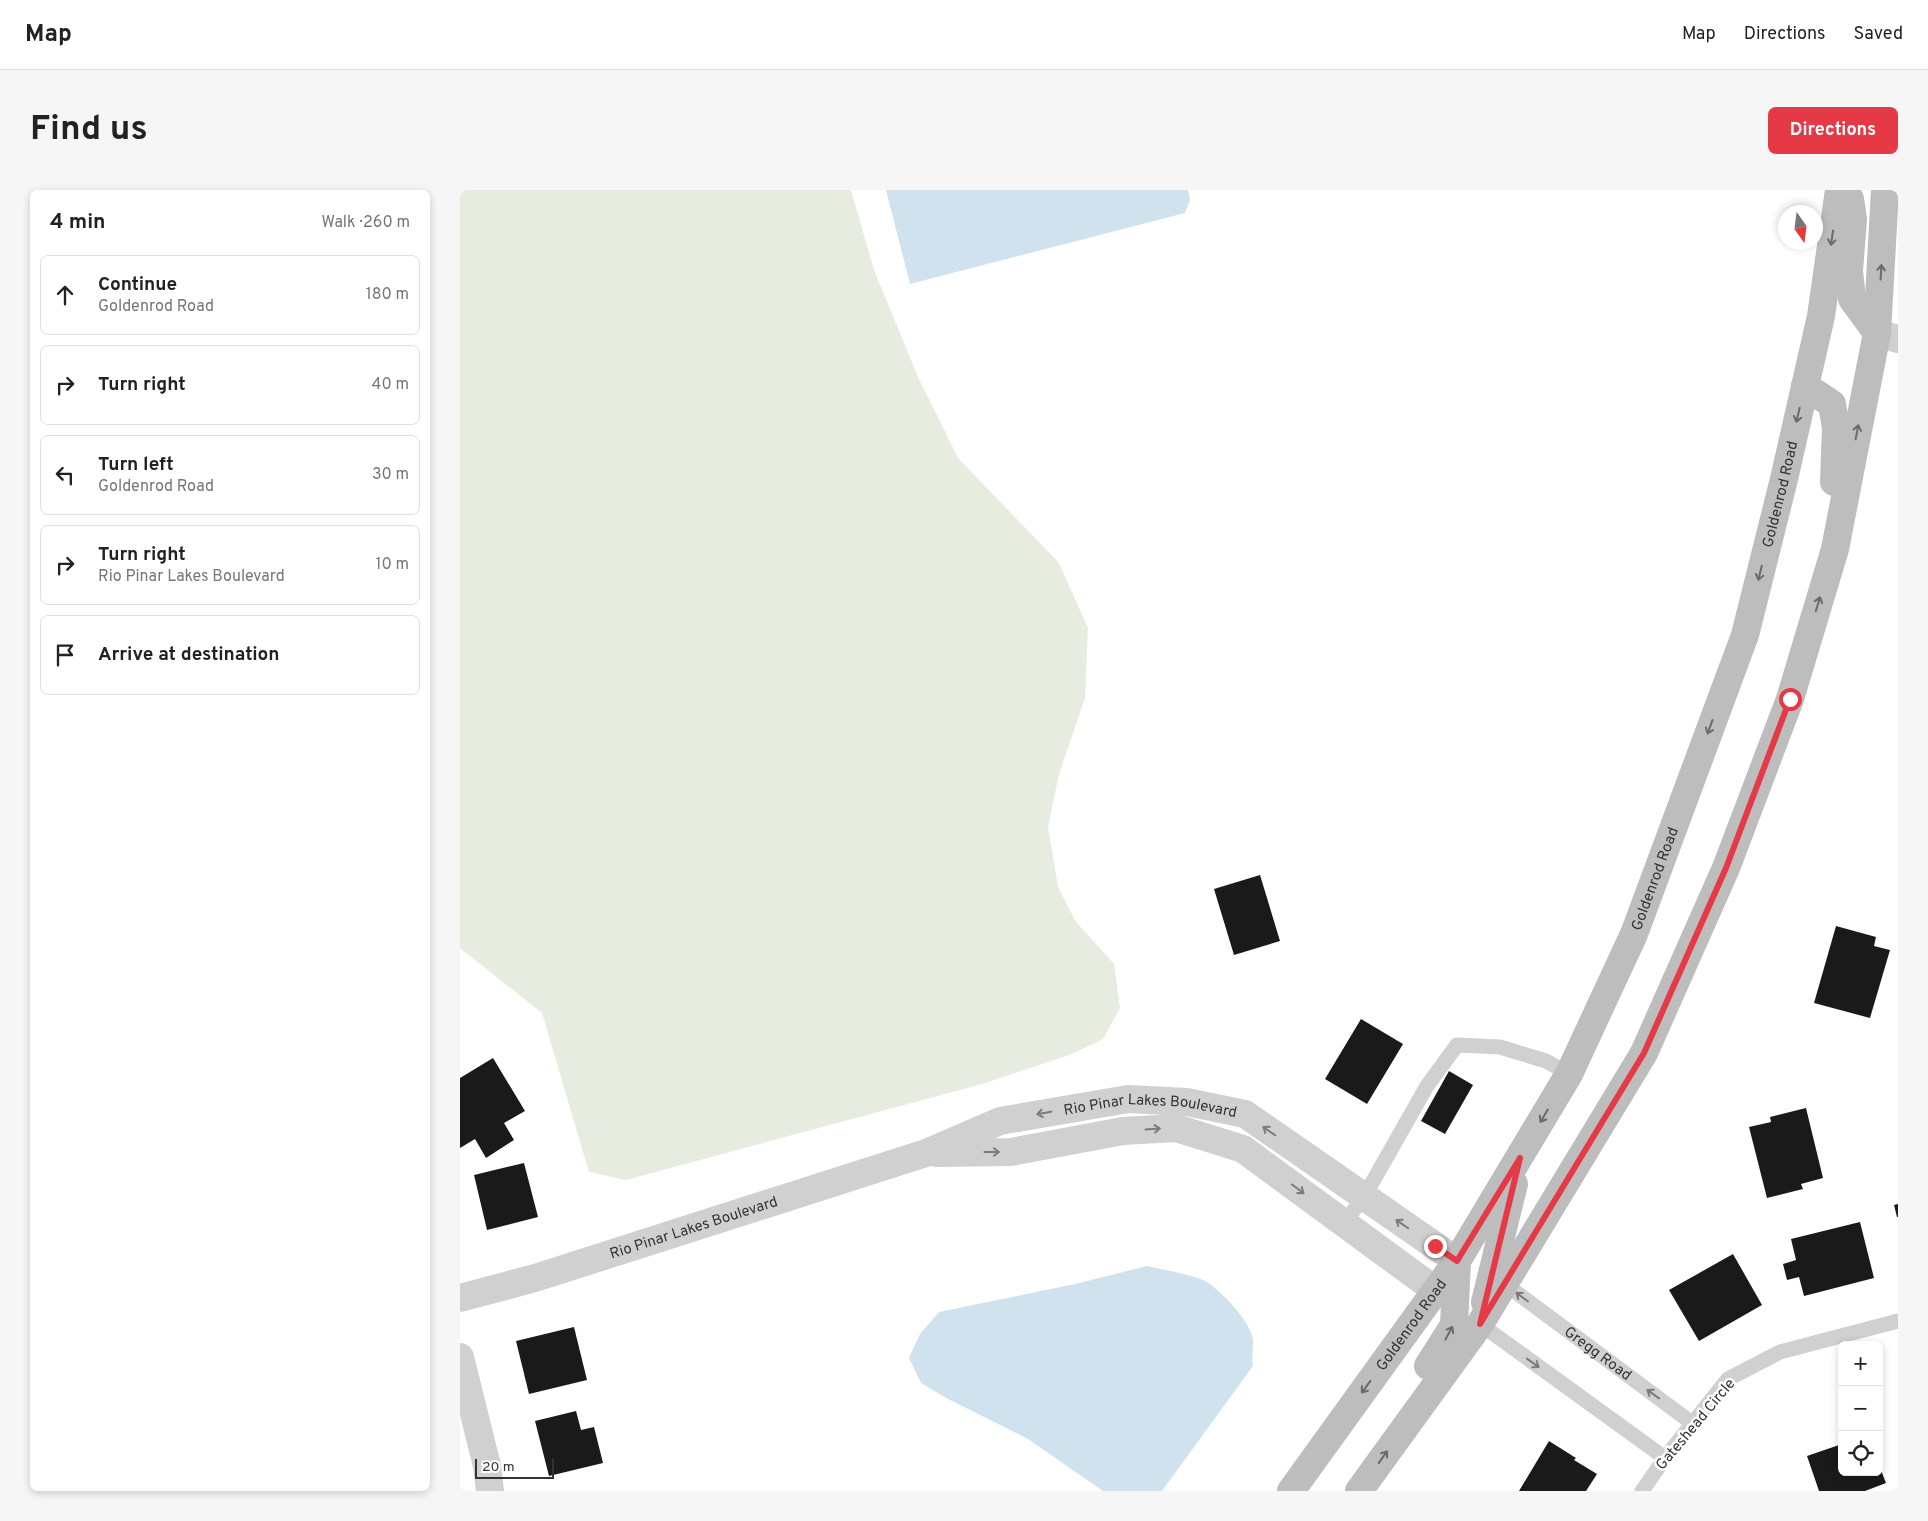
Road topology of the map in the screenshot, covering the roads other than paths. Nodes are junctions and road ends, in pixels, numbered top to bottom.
1 (1839, 190) edge
2 (1848, 190) edge
3 (1885, 190) edge
4 (1888, 336) edge
5 (1805, 386) junction
6 (1834, 549) junction
7 (1569, 1074) junction
8 (926, 1153) junction
9 (1520, 1158) junction
10 (1364, 1197) junction
11 (1344, 1223) junction
12 (1457, 1261) junction
13 (1505, 1284) junction
14 (1435, 1290) junction
15 (460, 1298) edge
16 (1898, 1321) edge
17 (1480, 1324) junction
18 (460, 1357) edge
19 (1407, 1423) junction
20 (1692, 1423) junction
21 (1665, 1458) junction
22 (490, 1491) edge
23 (1291, 1491) edge
24 (1359, 1491) edge
25 (1642, 1491) edge

1 -> 5 main road, Goldenrod Road
2 - 4 main road
4 -> 3 main road
6 -> 4 main road
5 - 6 main road
5 -> 7 main road, Goldenrod Road
13 -> 6 main road
7 -> 9 main road, Goldenrod Road
7 - 10 lane
10 -> 8 street, Rio Pinar Lakes Boulevard
8 -> 11 street, Rio Pinar Lakes Boulevard
8 - 15 street, Rio Pinar Lakes Boulevard
9 - 12 main road, Goldenrod Road
9 - 17 main road
10 - 11 lane
12 -> 10 street, Rio Pinar Lakes Boulevard
11 - 14 street, Rio Pinar Lakes Boulevard
12 - 14 main road, Goldenrod Road
19 -> 12 main road
13 - 17 main road
20 -> 13 lane, Gregg Road
14 -> 23 main road, Goldenrod Road
16 - 20 lane, Gateshead Circle
17 - 19 main road
17 -> 21 lane
18 - 22 street
24 -> 19 main road
20 - 21 lane, Gateshead Circle
21 - 25 lane, Gateshead Circle

